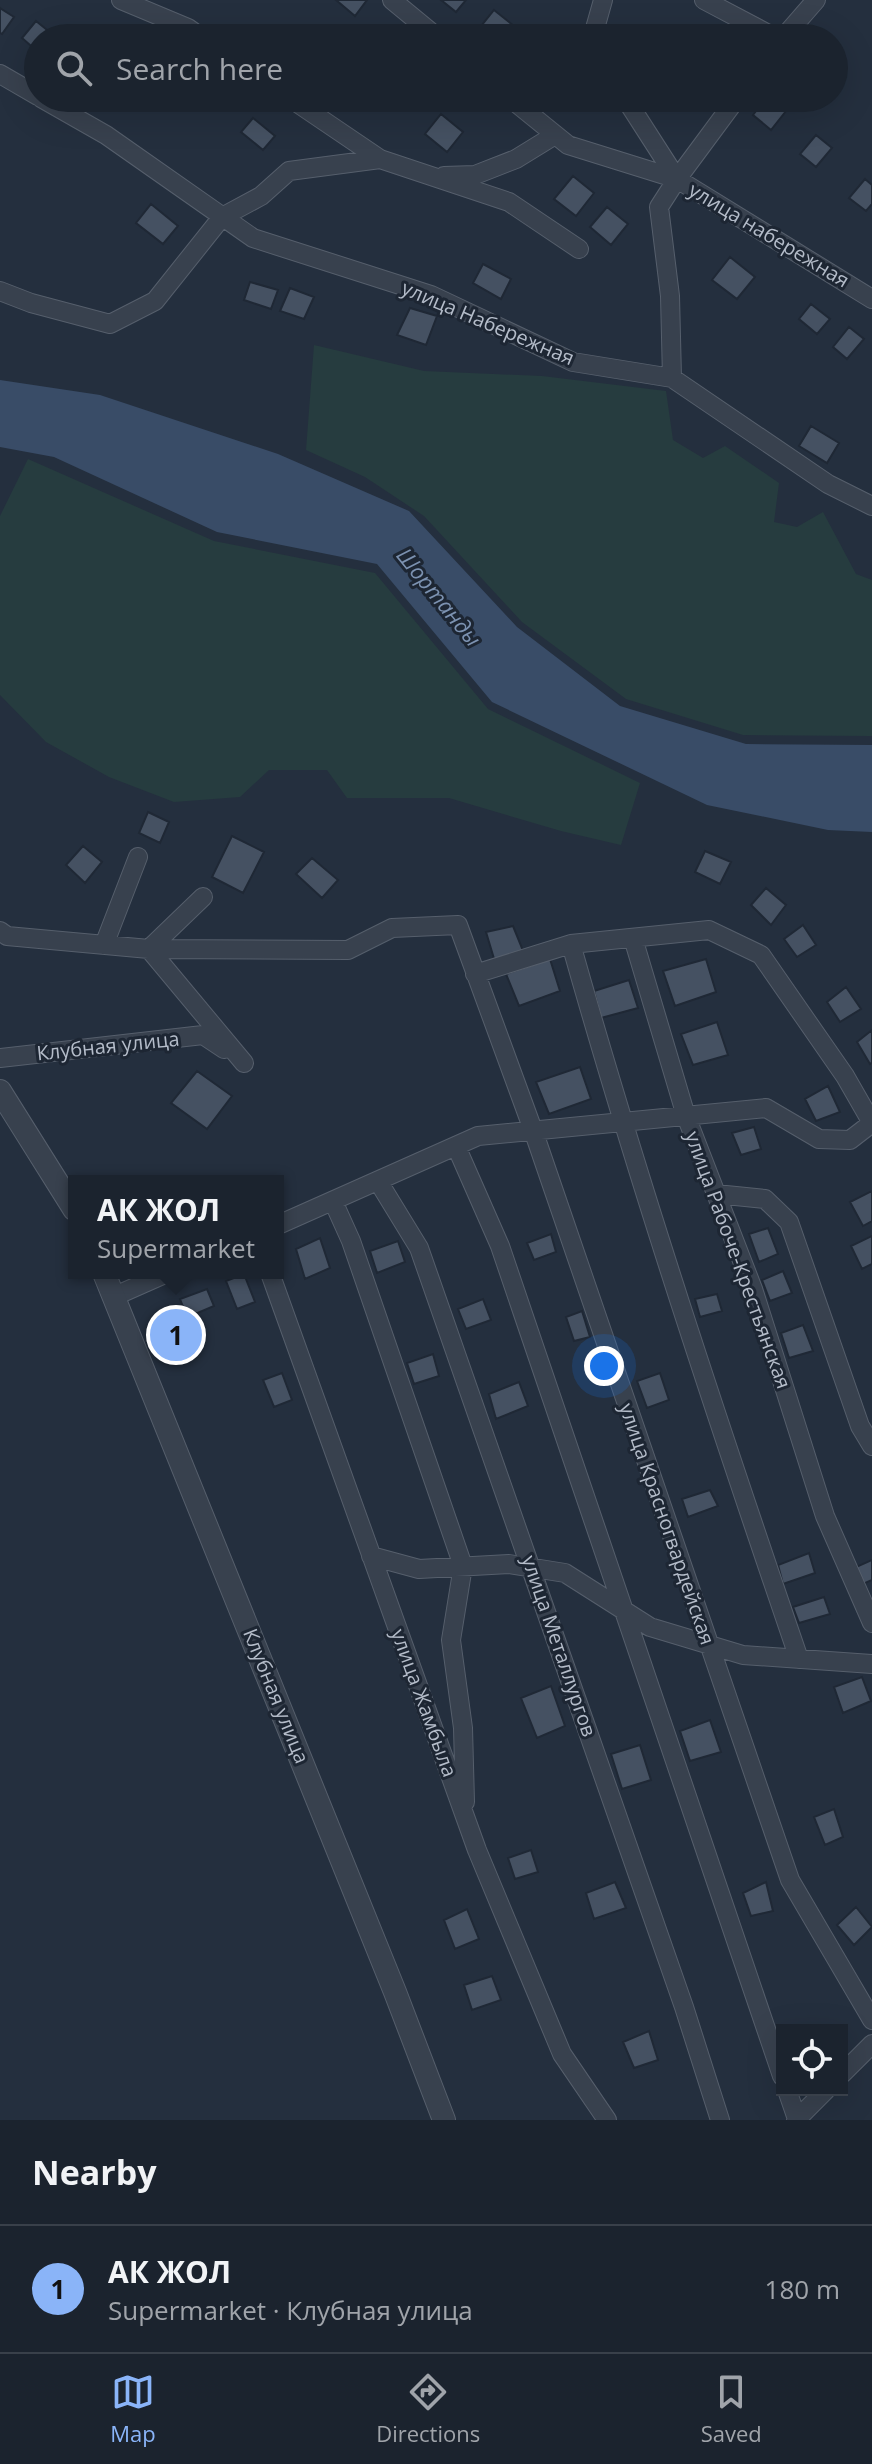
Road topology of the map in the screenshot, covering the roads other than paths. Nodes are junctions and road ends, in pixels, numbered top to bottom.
1 (121, 0) edge
2 (392, 0) edge
3 (603, 0) edge
4 (704, 0) edge
5 (816, 0) edge
6 (178, 24) edge
7 (421, 24) edge
8 (596, 24) edge
9 (749, 24) edge
10 (795, 24) edge
11 (0, 74) edge
12 (24, 88) edge
13 (65, 112) edge
14 (311, 112) edge
15 (527, 112) edge
16 (634, 112) edge
17 (727, 112) edge
18 (555, 135) junction
19 (380, 159) junction
20 (432, 177) junction
21 (677, 179) junction
22 (222, 217) junction
23 (579, 249) dead end
24 (0, 291) edge
25 (872, 299) edge
26 (672, 378) junction
27 (872, 506) edge
28 (138, 857) dead end
29 (203, 897) dead end
30 (0, 931) edge
31 (633, 938) junction
32 (571, 944) junction
33 (104, 945) junction
34 (149, 949) junction
35 (475, 974) junction
36 (0, 1058) edge
37 (0, 1091) edge
38 (686, 1116) junction
39 (622, 1122) junction
40 (872, 1123) edge
41 (533, 1130) junction
42 (456, 1146) junction
43 (378, 1181) junction
44 (716, 1194) junction
45 (68, 1199) edge
46 (333, 1201) junction
47 (284, 1222) edge
48 (107, 1279) edge
49 (153, 1279) edge
50 (272, 1279) edge
51 (115, 1296) junction
52 (872, 1446) edge
53 (371, 1556) junction
54 (463, 1566) junction
55 (531, 1567) junction
56 (624, 1611) junction
57 (872, 1623) edge
58 (709, 1645) junction
59 (799, 1659) junction
60 (872, 1664) edge
61 (465, 1818) junction
62 (872, 2020) edge
63 (872, 2044) edge
64 (776, 2058) edge
65 (848, 2068) edge
66 (789, 2096) edge
67 (820, 2096) edge
68 (444, 2120) edge
69 (607, 2120) edge
70 (720, 2120) edge
71 (796, 2120) edge

1 - 6 street
2 - 7 street
3 - 8 street
4 - 9 street
5 - 10 street
11 - 12 street, улица Набережная
13 - 22 street, улица Набережная
14 - 19 street
15 - 18 street
16 - 21 street
17 - 21 street
18 - 20 street
18 - 21 street
19 - 20 street
19 - 22 street
20 - 23 street
21 - 25 street, улица набережная
21 - 26 street, улица набережная
22 - 24 street
22 - 26 street, улица Набережная
26 - 27 street, улица Набережная
28 - 33 street
29 - 34 street
30 - 33 street
31 - 32 street
31 - 38 street, улица Рабоче-Крестьянская
31 - 40 street
32 - 35 street
32 - 39 street
33 - 34 street
34 - 35 street, улица Красногвардейская
34 - 36 street, Клубная улица
35 - 41 street, улица Красногвардейская
37 - 45 street
38 - 39 street
38 - 40 street
38 - 44 street, улица Рабоче-Крестьянская
39 - 41 street
39 - 59 street
41 - 42 street
41 - 58 street, улица Красногвардейская
42 - 43 street
42 - 56 street
43 - 46 street
43 - 55 street, улица Металлургов
44 - 52 street
44 - 57 street, улица Рабоче-Крестьянская
46 - 47 street
46 - 54 street
48 - 51 street, Клубная улица
49 - 51 street
50 - 53 street, улица Жамбыла
51 - 68 street, Клубная улица
53 - 54 street
53 - 61 street, улица Жамбыла
54 - 55 street
54 - 61 street
55 - 56 street
55 - 70 street, улица Металлургов
56 - 58 street
56 - 64 street
58 - 59 street
58 - 62 street, улица Красногвардейская
59 - 60 street
61 - 69 street, улица Жамбыла
63 - 65 street
66 - 71 street
67 - 71 street

